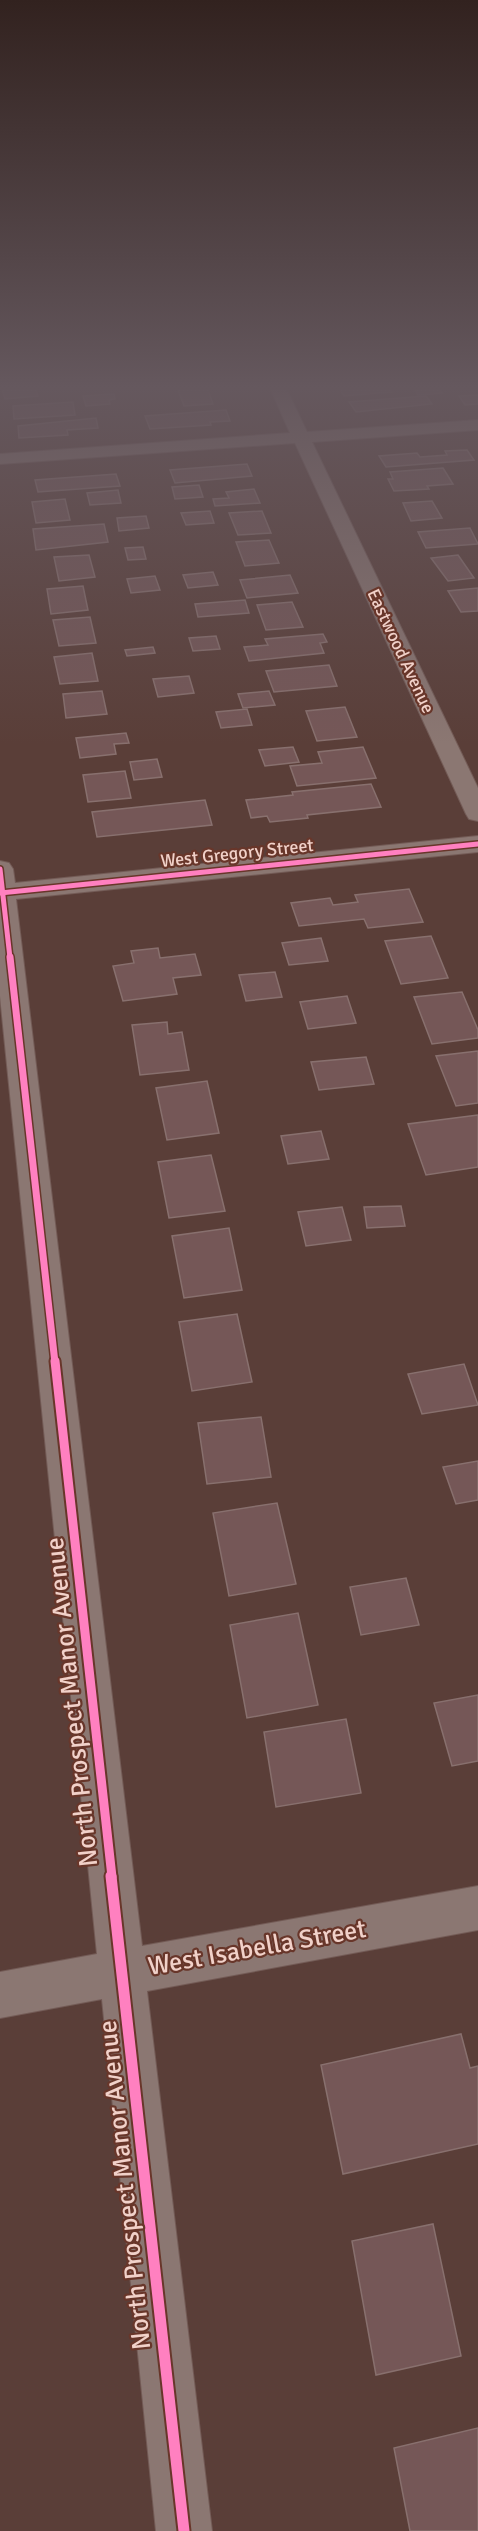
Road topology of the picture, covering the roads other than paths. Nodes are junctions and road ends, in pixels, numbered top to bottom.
1 (333, 508) edge
2 (478, 814) edge
3 (478, 844) edge
4 (1, 885) edge
5 (478, 1908) edge
6 (122, 1971) junction
7 (0, 1995) edge
8 (184, 2531) edge

1 - 2 street, Eastwood Avenue
3 - 4 street, West Gregory Street
4 - 6 street, North Prospect Manor Avenue
5 - 6 street, West Isabella Street
6 - 7 street, West Isabella Street
6 - 8 street, North Prospect Manor Avenue

